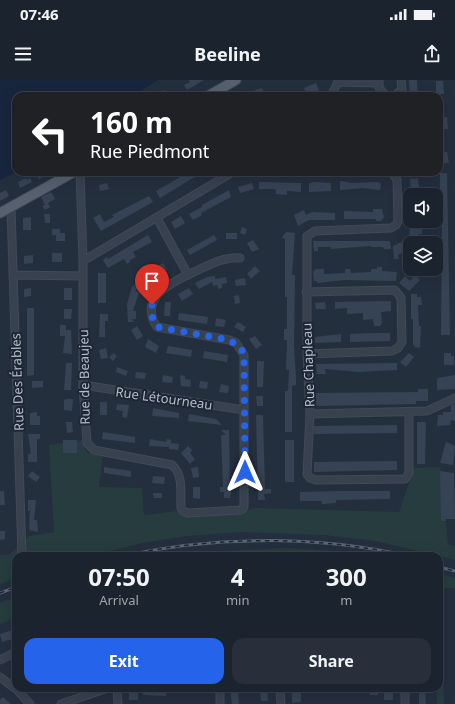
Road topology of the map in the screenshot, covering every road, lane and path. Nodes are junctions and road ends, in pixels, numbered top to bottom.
1 (236, 80) edge
2 (402, 80) edge
3 (338, 81) edge
4 (379, 82) edge
5 (215, 92) edge
6 (333, 92) edge
7 (381, 92) edge
8 (399, 92) edge
9 (67, 176) edge
10 (80, 176) edge
11 (226, 176) edge
12 (394, 176) edge
13 (11, 208) junction
14 (0, 213) edge
15 (157, 218) junction
16 (240, 258) dead end
17 (83, 261) junction
18 (14, 275) junction
19 (188, 275) junction
20 (83, 276) junction
21 (306, 292) junction
22 (307, 354) junction
23 (83, 385) junction
24 (455, 398) edge
25 (244, 410) junction
26 (409, 413) junction
27 (310, 414) junction
28 (22, 552) edge
29 (12, 654) edge
30 (0, 660) edge
31 (0, 677) edge
32 (12, 686) edge
33 (19, 692) edge
34 (96, 692) edge
35 (117, 692) edge
36 (220, 692) edge
37 (280, 692) edge
38 (405, 692) edge
39 (30, 704) edge
40 (61, 704) edge
41 (118, 704) edge
42 (220, 704) edge
43 (280, 704) edge
44 (405, 704) edge

1 - 5 main road
2 - 8 street
3 - 4 street
3 - 6 street
4 - 7 street
9 - 13 main road
10 - 17 street, Rue de Beaujeu
11 - 15 street
12 - 21 street, Rue Chapleau
13 - 14 main road
13 - 18 street, Rue Des Érables
15 - 17 street
15 - 19 street
16 - 19 street
17 - 20 street, Rue de Beaujeu
18 - 20 street
18 - 28 street, Rue Des Érables
19 - 25 street
20 - 23 street, Rue de Beaujeu
21 - 22 street, Rue Chapleau
21 - 22 street
22 - 27 street, Rue Chapleau
23 - 25 street, Rue Létourneau
23 - 25 street, Rue de Beaujeu
24 - 26 street
26 - 27 street
26 - 27 street, Rue Chapleau
29 - 30 street
31 - 32 street
33 - 39 street
34 - 40 street
35 - 41 street
36 - 42 street
37 - 43 street
38 - 44 street

